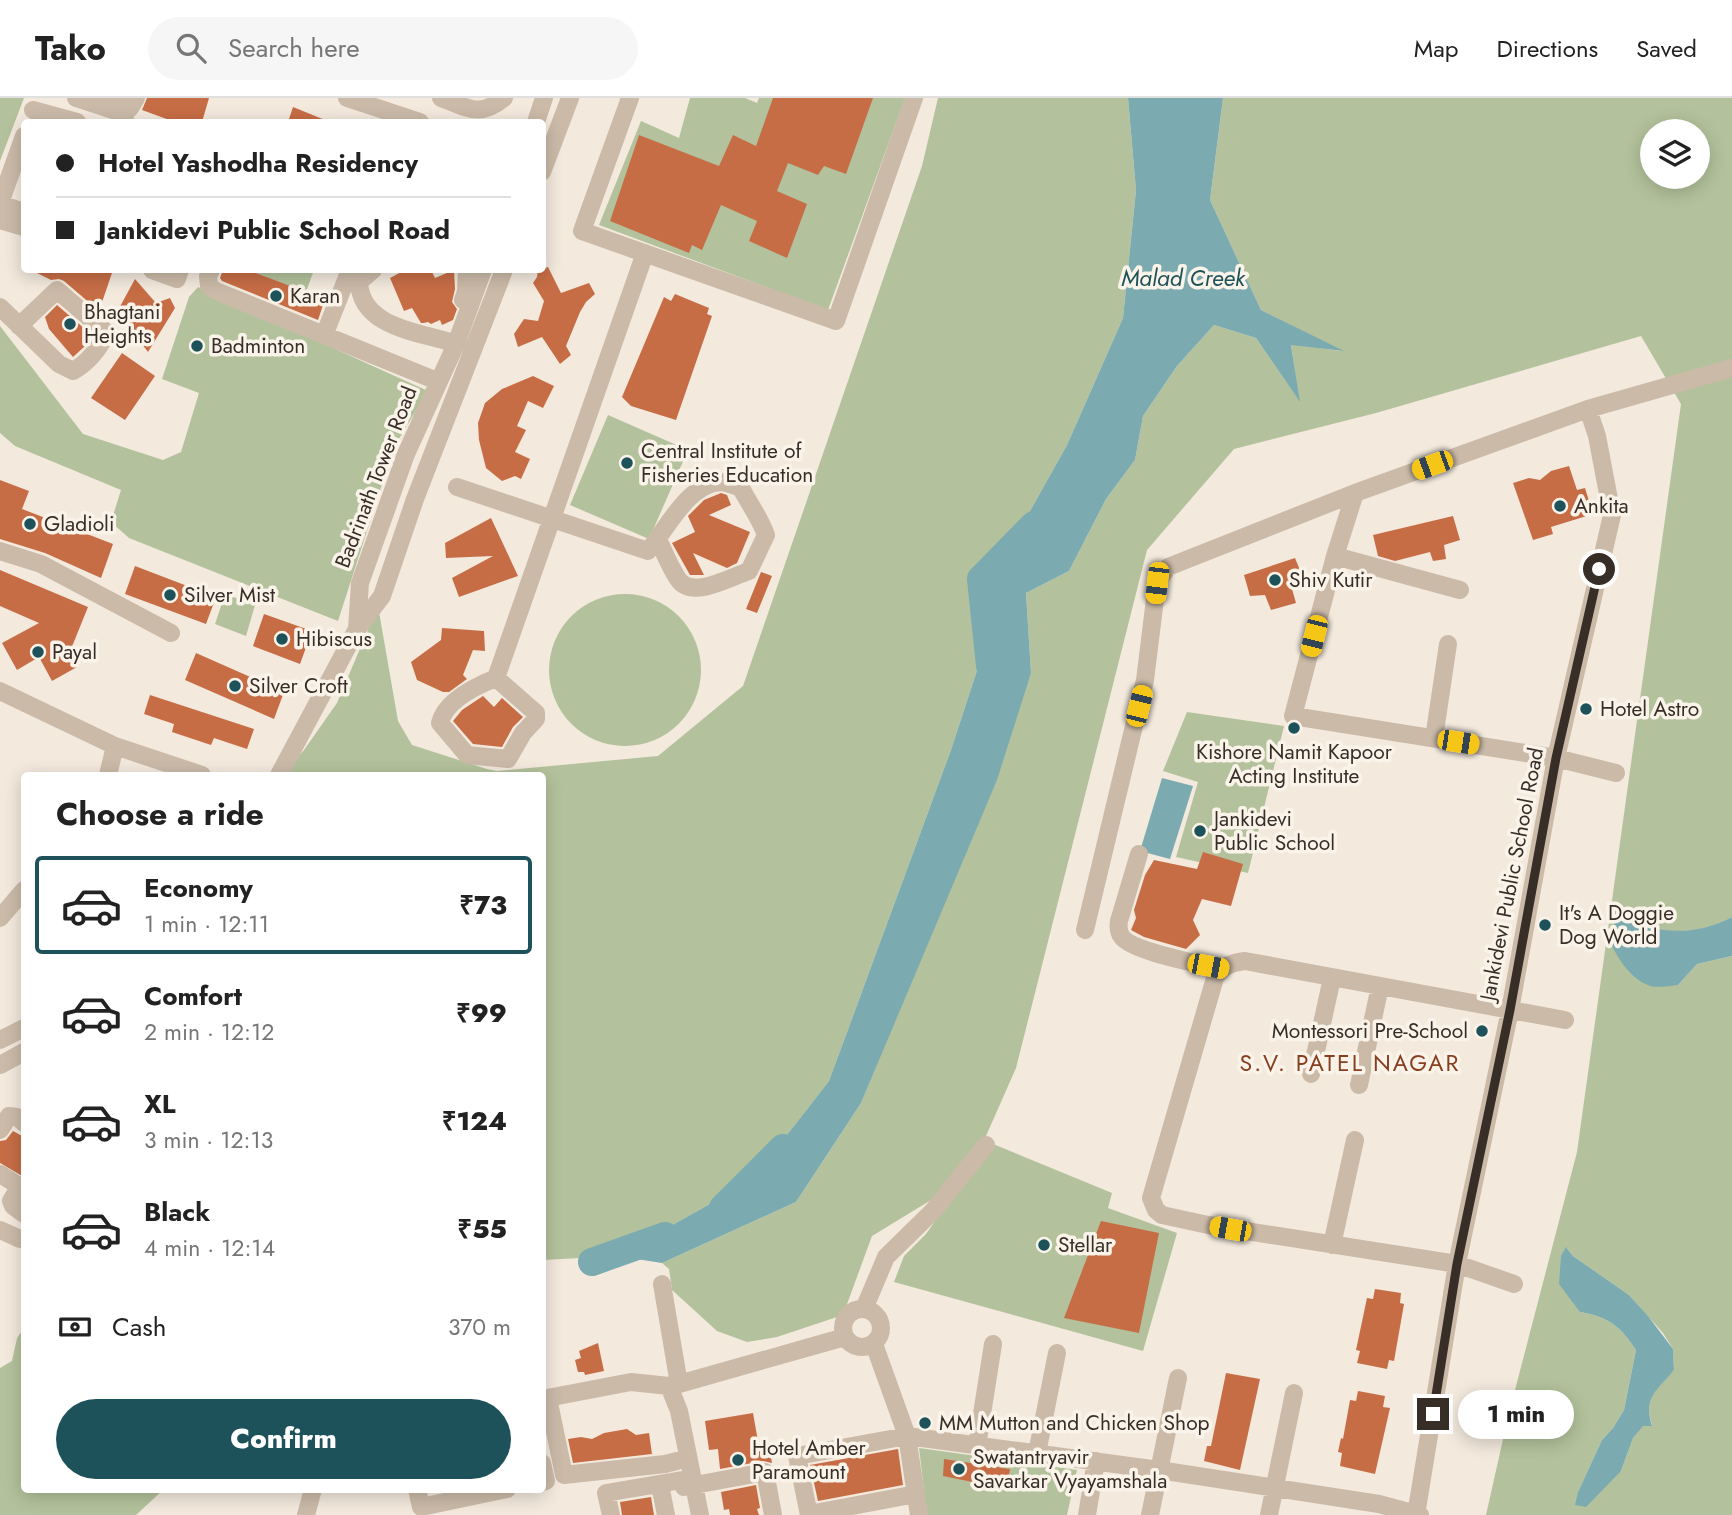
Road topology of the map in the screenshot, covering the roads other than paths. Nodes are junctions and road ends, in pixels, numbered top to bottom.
1 (76, 98) edge
2 (99, 98) edge
3 (136, 98) edge
4 (347, 98) edge
5 (441, 98) edge
6 (504, 98) edge
7 (544, 98) edge
8 (570, 98) edge
9 (630, 98) edge
10 (915, 98) edge
11 (384, 104) edge
12 (35, 114) edge
13 (61, 119) edge
14 (124, 119) edge
15 (414, 119) edge
16 (537, 119) edge
17 (546, 160) edge
18 (21, 161) edge
19 (0, 204) edge
20 (21, 211) edge
21 (0, 220) edge
22 (21, 226) edge
23 (645, 253) junction
24 (160, 273) edge
25 (179, 273) edge
26 (210, 273) edge
27 (348, 273) edge
28 (370, 273) edge
29 (475, 273) edge
30 (503, 273) edge
31 (0, 307) edge
32 (19, 326) junction
33 (325, 333) junction
34 (450, 342) junction
35 (1732, 368) edge
36 (437, 381) junction
37 (1588, 409) junction
38 (457, 487) dead end
39 (1354, 493) junction
40 (551, 520) junction
41 (658, 539) junction
42 (0, 551) edge
43 (1335, 556) junction
44 (1460, 590) dead end
45 (357, 629) junction
46 (171, 633) dead end
47 (1448, 644) dead end
48 (496, 678) junction
49 (0, 691) edge
50 (1434, 738) junction
51 (115, 746) junction
52 (1556, 758) junction
53 (109, 772) edge
54 (193, 772) edge
55 (281, 772) edge
56 (1616, 773) dead end
57 (1139, 854) dead end
58 (21, 894) edge
59 (0, 918) edge
60 (1085, 930) dead end
61 (1222, 968) junction
62 (1332, 978) junction
63 (1380, 986) junction
64 (1510, 1010) junction
65 (1565, 1020) dead end
66 (21, 1030) edge
67 (0, 1040) edge
68 (21, 1054) edge
69 (0, 1065) edge
70 (1311, 1074) dead end
71 (1359, 1085) dead end
72 (21, 1120) edge
73 (0, 1130) edge
74 (1355, 1140) dead end
75 (986, 1145) dead end
76 (0, 1174) edge
77 (21, 1212) edge
78 (0, 1230) edge
79 (20, 1239) dead end
80 (1332, 1245) junction
81 (1457, 1264) junction
82 (662, 1284) dead end
83 (1514, 1284) dead end
84 (864, 1309) junction
85 (845, 1338) junction
86 (874, 1344) junction
87 (993, 1344) dead end
88 (1057, 1353) dead end
89 (1178, 1378) dead end
90 (674, 1385) junction
91 (1294, 1393) dead end
92 (546, 1398) edge
93 (546, 1402) edge
94 (907, 1436) junction
95 (977, 1446) junction
96 (1037, 1453) junction
97 (677, 1461) junction
98 (1096, 1461) junction
99 (1158, 1470) junction
100 (687, 1484) junction
101 (660, 1485) junction
102 (1275, 1489) junction
103 (312, 1493) edge
104 (418, 1493) edge
105 (488, 1493) edge
106 (916, 1493) junction
107 (306, 1515) edge
108 (611, 1515) edge
109 (666, 1515) edge
110 (689, 1515) edge
111 (700, 1515) edge
112 (773, 1515) edge
113 (809, 1515) edge
114 (919, 1515) edge
115 (1087, 1515) edge
116 (1150, 1515) edge
117 (1269, 1515) edge
118 (1417, 1515) edge

1 - 14 street
2 - 3 street
4 - 11 street
5 - 6 street
7 - 16 street
8 - 17 street
9 - 23 street
10 - 23 street
11 - 15 street
12 - 13 street
18 - 19 street
19 - 20 street
21 - 22 street
23 - 40 street
24 - 25 street
26 - 33 street
27 - 33 street
28 - 34 street
29 - 34 street, Badrinath Tower Road
30 - 45 street
31 - 32 street
32 - 32 street
33 - 36 street
34 - 36 street, Badrinath Tower Road
35 - 37 street
36 - 45 street, Badrinath Tower Road
37 - 39 street
37 - 52 street, Jankidevi Public School Road
38 - 40 street
39 - 43 street
39 - 60 street
40 - 41 street
40 - 48 street
41 - 41 street
42 - 46 street
43 - 44 street
43 - 50 street
45 - 55 street, Badrinath Tower Road
47 - 50 street
48 - 48 street
49 - 51 street
50 - 52 street
51 - 53 street
51 - 54 street
52 - 56 street
52 - 64 street, Jankidevi Public School Road
57 - 61 street
58 - 59 street
61 - 62 street
61 - 80 street
62 - 63 street
62 - 70 street
63 - 64 street
63 - 71 street
64 - 65 street
64 - 81 street, Jankidevi Public School Road
66 - 67 street
68 - 69 street
72 - 73 street
74 - 80 street
75 - 84 street
76 - 77 street
78 - 79 street
80 - 81 street
81 - 83 street
81 - 118 street, Jankidevi Public School Road
82 - 90 street
84 - 85 street
84 - 86 street
85 - 86 street
85 - 90 street
86 - 94 street
87 - 95 street
88 - 96 street
89 - 99 street
90 - 92 street
90 - 97 street
90 - 100 street
91 - 102 street
93 - 97 street
94 - 95 street
94 - 106 street
94 - 113 street
95 - 96 street
96 - 98 street
97 - 100 street
98 - 99 street
98 - 115 street
99 - 102 street
99 - 116 street
100 - 101 street
100 - 110 street
100 - 111 street
100 - 112 street
101 - 108 street
101 - 109 street
102 - 117 street
102 - 118 street
103 - 107 street
104 - 105 street
106 - 113 street
106 - 114 street

